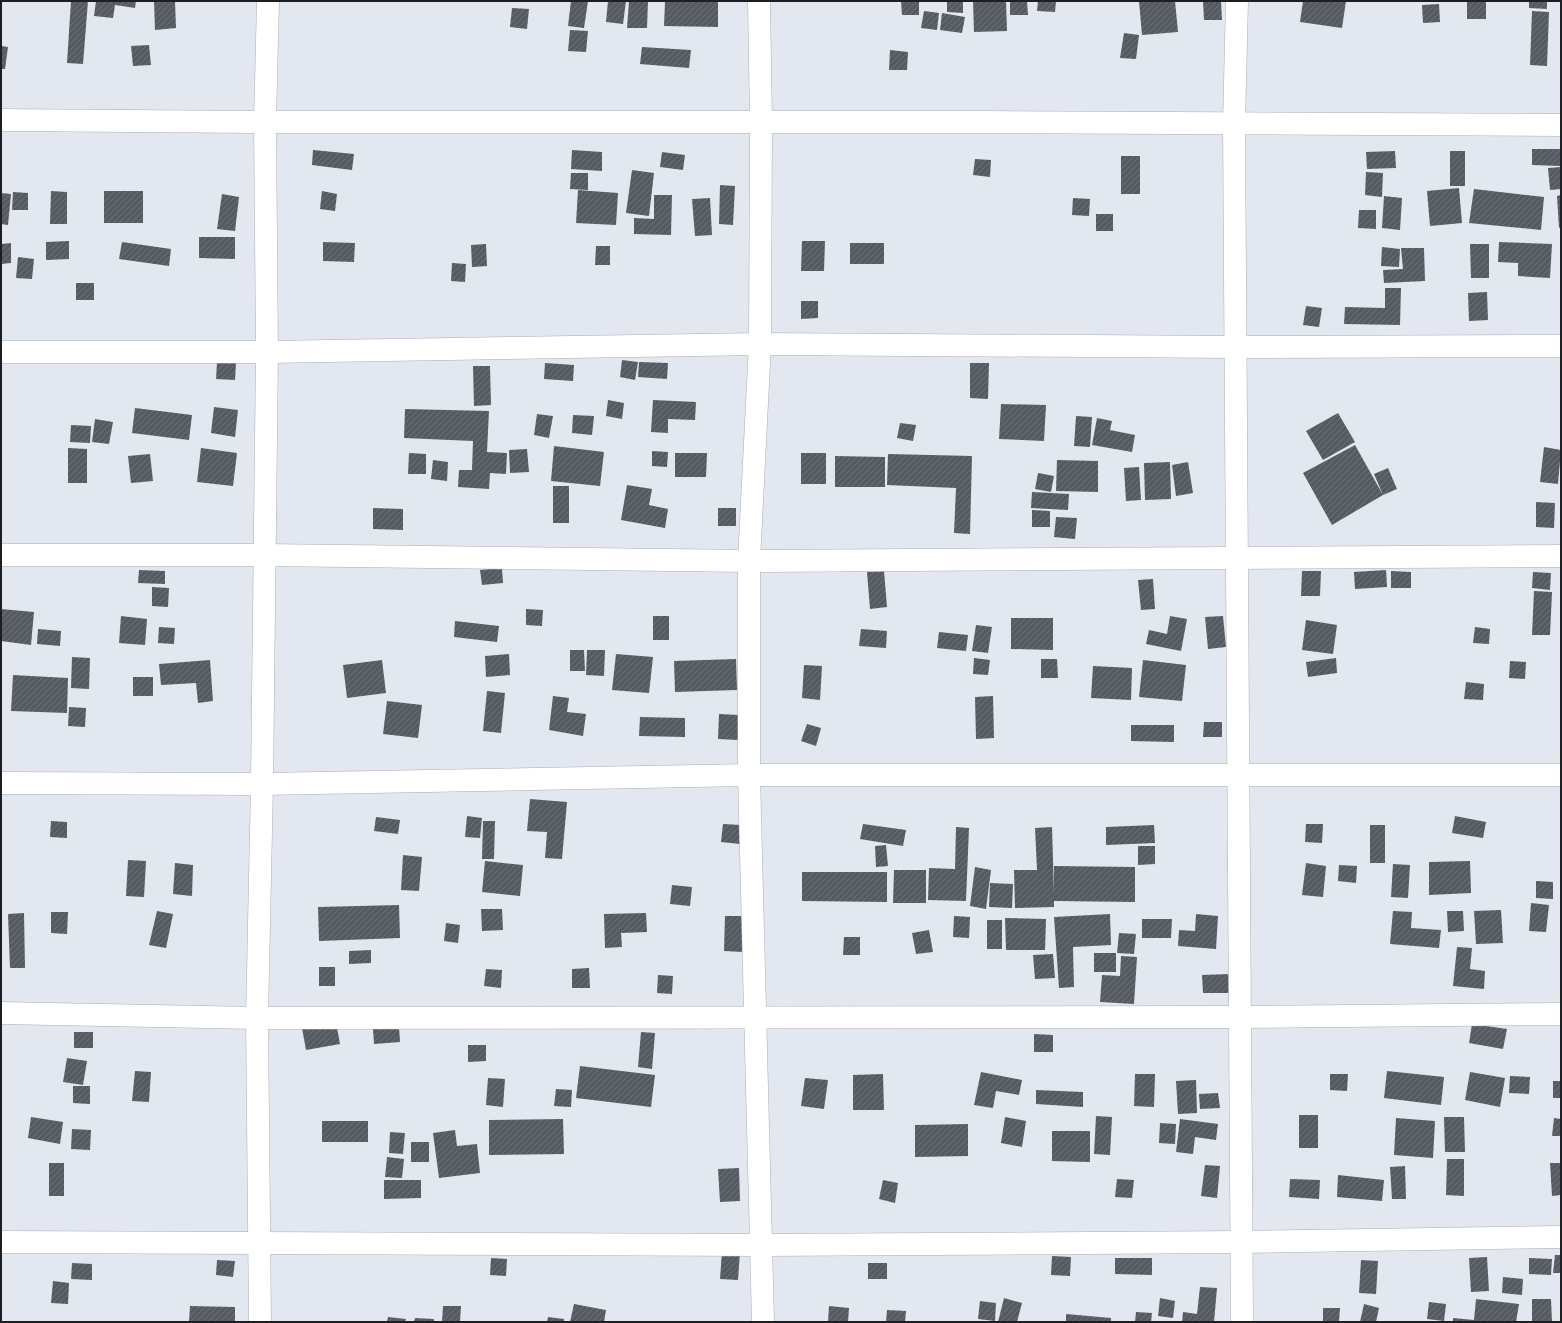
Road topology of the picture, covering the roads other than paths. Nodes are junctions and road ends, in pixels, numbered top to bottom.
1 (268, 1) edge
2 (759, 1) edge
3 (1237, 1) edge
4 (1, 120) edge
5 (265, 122) junction
6 (761, 123) junction
7 (1234, 124) junction
8 (1561, 125) edge
9 (760, 344) junction
10 (1561, 346) edge
11 (1236, 347) junction
12 (1, 352) edge
13 (267, 352) junction
14 (1, 555) edge
15 (264, 555) junction
16 (1561, 556) edge
17 (1237, 558) junction
18 (749, 561) junction
19 (749, 775) junction
20 (1238, 775) junction
21 (1561, 775) edge
22 (1, 783) edge
23 (262, 784) junction
24 (1, 1013) edge
25 (1561, 1014) edge
26 (1240, 1017) junction
27 (257, 1018) junction
28 (755, 1018) junction
29 (1561, 1237) edge
30 (1, 1242) edge
31 (258, 1242) junction
32 (1241, 1242) junction
33 (761, 1245) junction
34 (260, 1322) edge
35 (763, 1322) edge
36 (1242, 1322) edge

1 - 5 street
2 - 6 street
3 - 7 street
4 - 5 street
5 - 6 street
5 - 13 street
6 - 7 street
6 - 9 street
7 - 8 street
7 - 11 street
9 - 11 street
9 - 13 street
9 - 18 street
10 - 11 street
11 - 17 street
12 - 13 street
13 - 15 street
14 - 15 street
15 - 18 street
15 - 23 street
16 - 17 street
17 - 18 street
17 - 20 street
18 - 19 street
19 - 20 street
19 - 23 street
19 - 28 street
20 - 21 street
20 - 26 street
22 - 23 street
23 - 27 street
24 - 27 street
25 - 26 street
26 - 28 street
26 - 32 street
27 - 28 street
27 - 31 street
28 - 33 street
29 - 32 street
30 - 31 street
31 - 33 street
31 - 34 street
32 - 33 street
32 - 36 street
33 - 35 street

